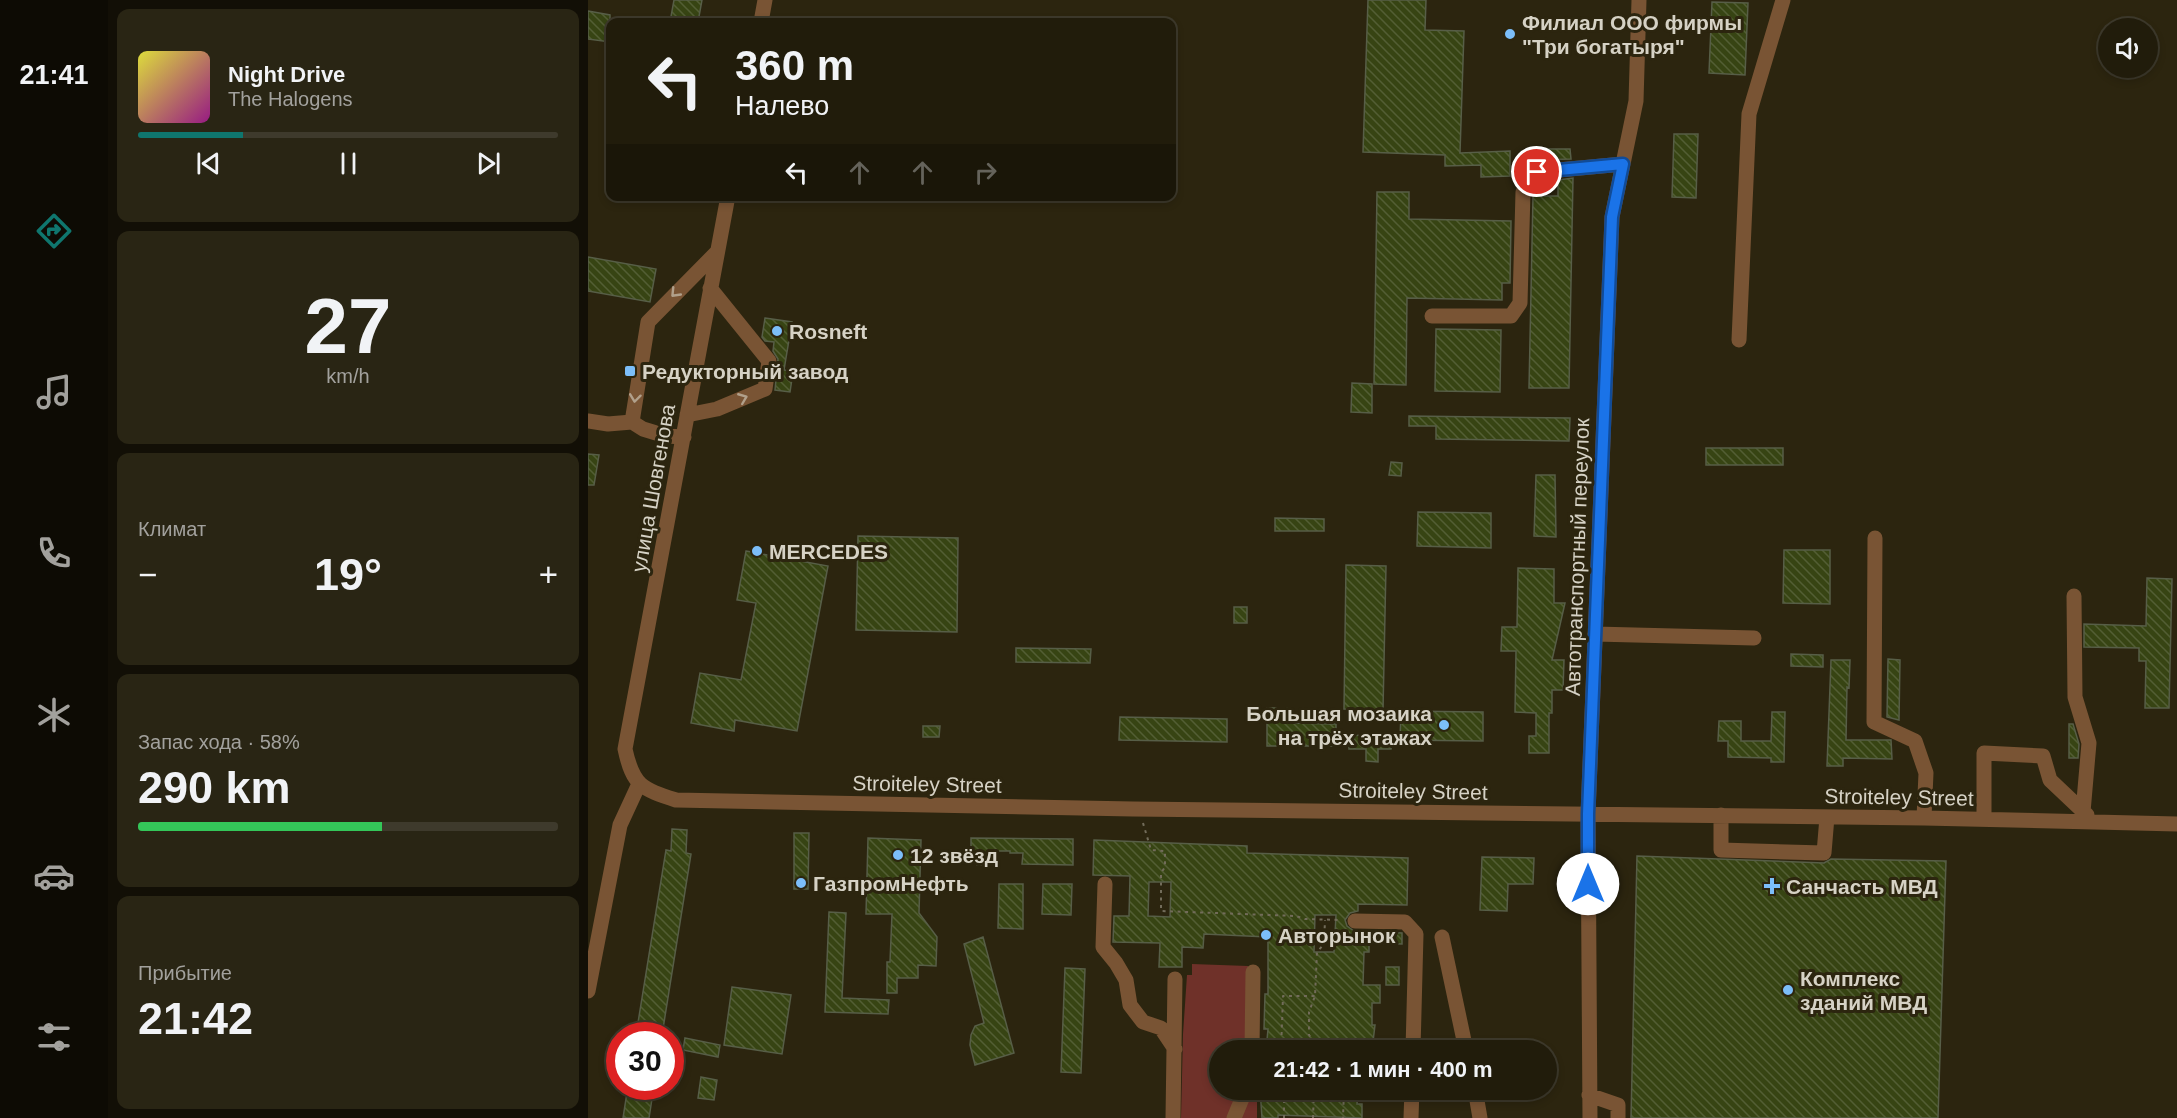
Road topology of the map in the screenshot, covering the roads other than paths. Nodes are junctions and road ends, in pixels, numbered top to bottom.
1 (765, 0) edge
2 (1640, 0) edge
3 (1783, 0) edge
4 (762, 18) edge
5 (1623, 164) junction
6 (727, 201) edge
7 (717, 252) junction
8 (710, 288) junction
9 (1431, 316) dead end
10 (1738, 340) dead end
11 (687, 415) junction
12 (588, 421) edge
13 (632, 422) junction
14 (684, 437) junction
15 (1875, 538) dead end
16 (2074, 596) dead end
17 (1595, 634) junction
18 (1754, 638) dead end
19 (645, 788) junction
20 (1588, 814) junction
21 (1721, 816) junction
22 (1827, 817) junction
23 (2088, 817) junction
24 (1924, 818) junction
25 (1984, 819) junction
26 (2177, 824) edge
27 (1105, 884) dead end
28 (1355, 921) road end
29 (593, 932) edge
30 (1442, 937) dead end
31 (1253, 972) dead end
32 (1175, 979) dead end
33 (588, 991) edge
34 (1252, 1040) edge
35 (1413, 1040) edge
36 (1464, 1040) edge
37 (1174, 1049) junction
38 (1589, 1095) junction
39 (1241, 1100) edge
40 (1412, 1100) edge
41 (1477, 1100) edge
42 (1173, 1118) edge
43 (1234, 1118) edge
44 (1411, 1118) edge
45 (1480, 1118) edge
46 (1590, 1118) edge
47 (1618, 1118) edge

1 - 4 street
2 - 5 street, Автотранспортный переулок
3 - 10 street
5 - 9 street
5 - 17 street, Автотранспортный переулок
6 - 7 street, улица Шовгенова
7 - 8 street, улица Шовгенова
7 -> 13 street
8 - 11 street, улица Шовгенова
11 -> 8 street
11 - 14 street, улица Шовгенова
12 - 13 street
13 - 14 street
14 - 19 street, улица Шовгенова
15 - 24 street
16 - 23 street
17 - 18 street
17 - 20 street, Автотранспортный переулок
19 - 20 street, Stroiteley Street
19 - 29 street
20 - 21 street, Stroiteley Street
20 - 38 street, Автотранспортный переулок
21 - 22 street, Stroiteley Street
21 - 22 street
22 - 24 street, Stroiteley Street
23 - 25 street, Stroiteley Street
23 - 25 street
23 - 26 street, Stroiteley Street
24 - 25 street, Stroiteley Street
27 - 37 street
28 - 35 street
29 - 33 street
30 - 36 street
31 - 34 street
32 - 37 street
37 - 42 street
38 - 46 street, Автотранспортный переулок
38 - 47 street
39 - 43 street
40 - 44 street
41 - 45 street

